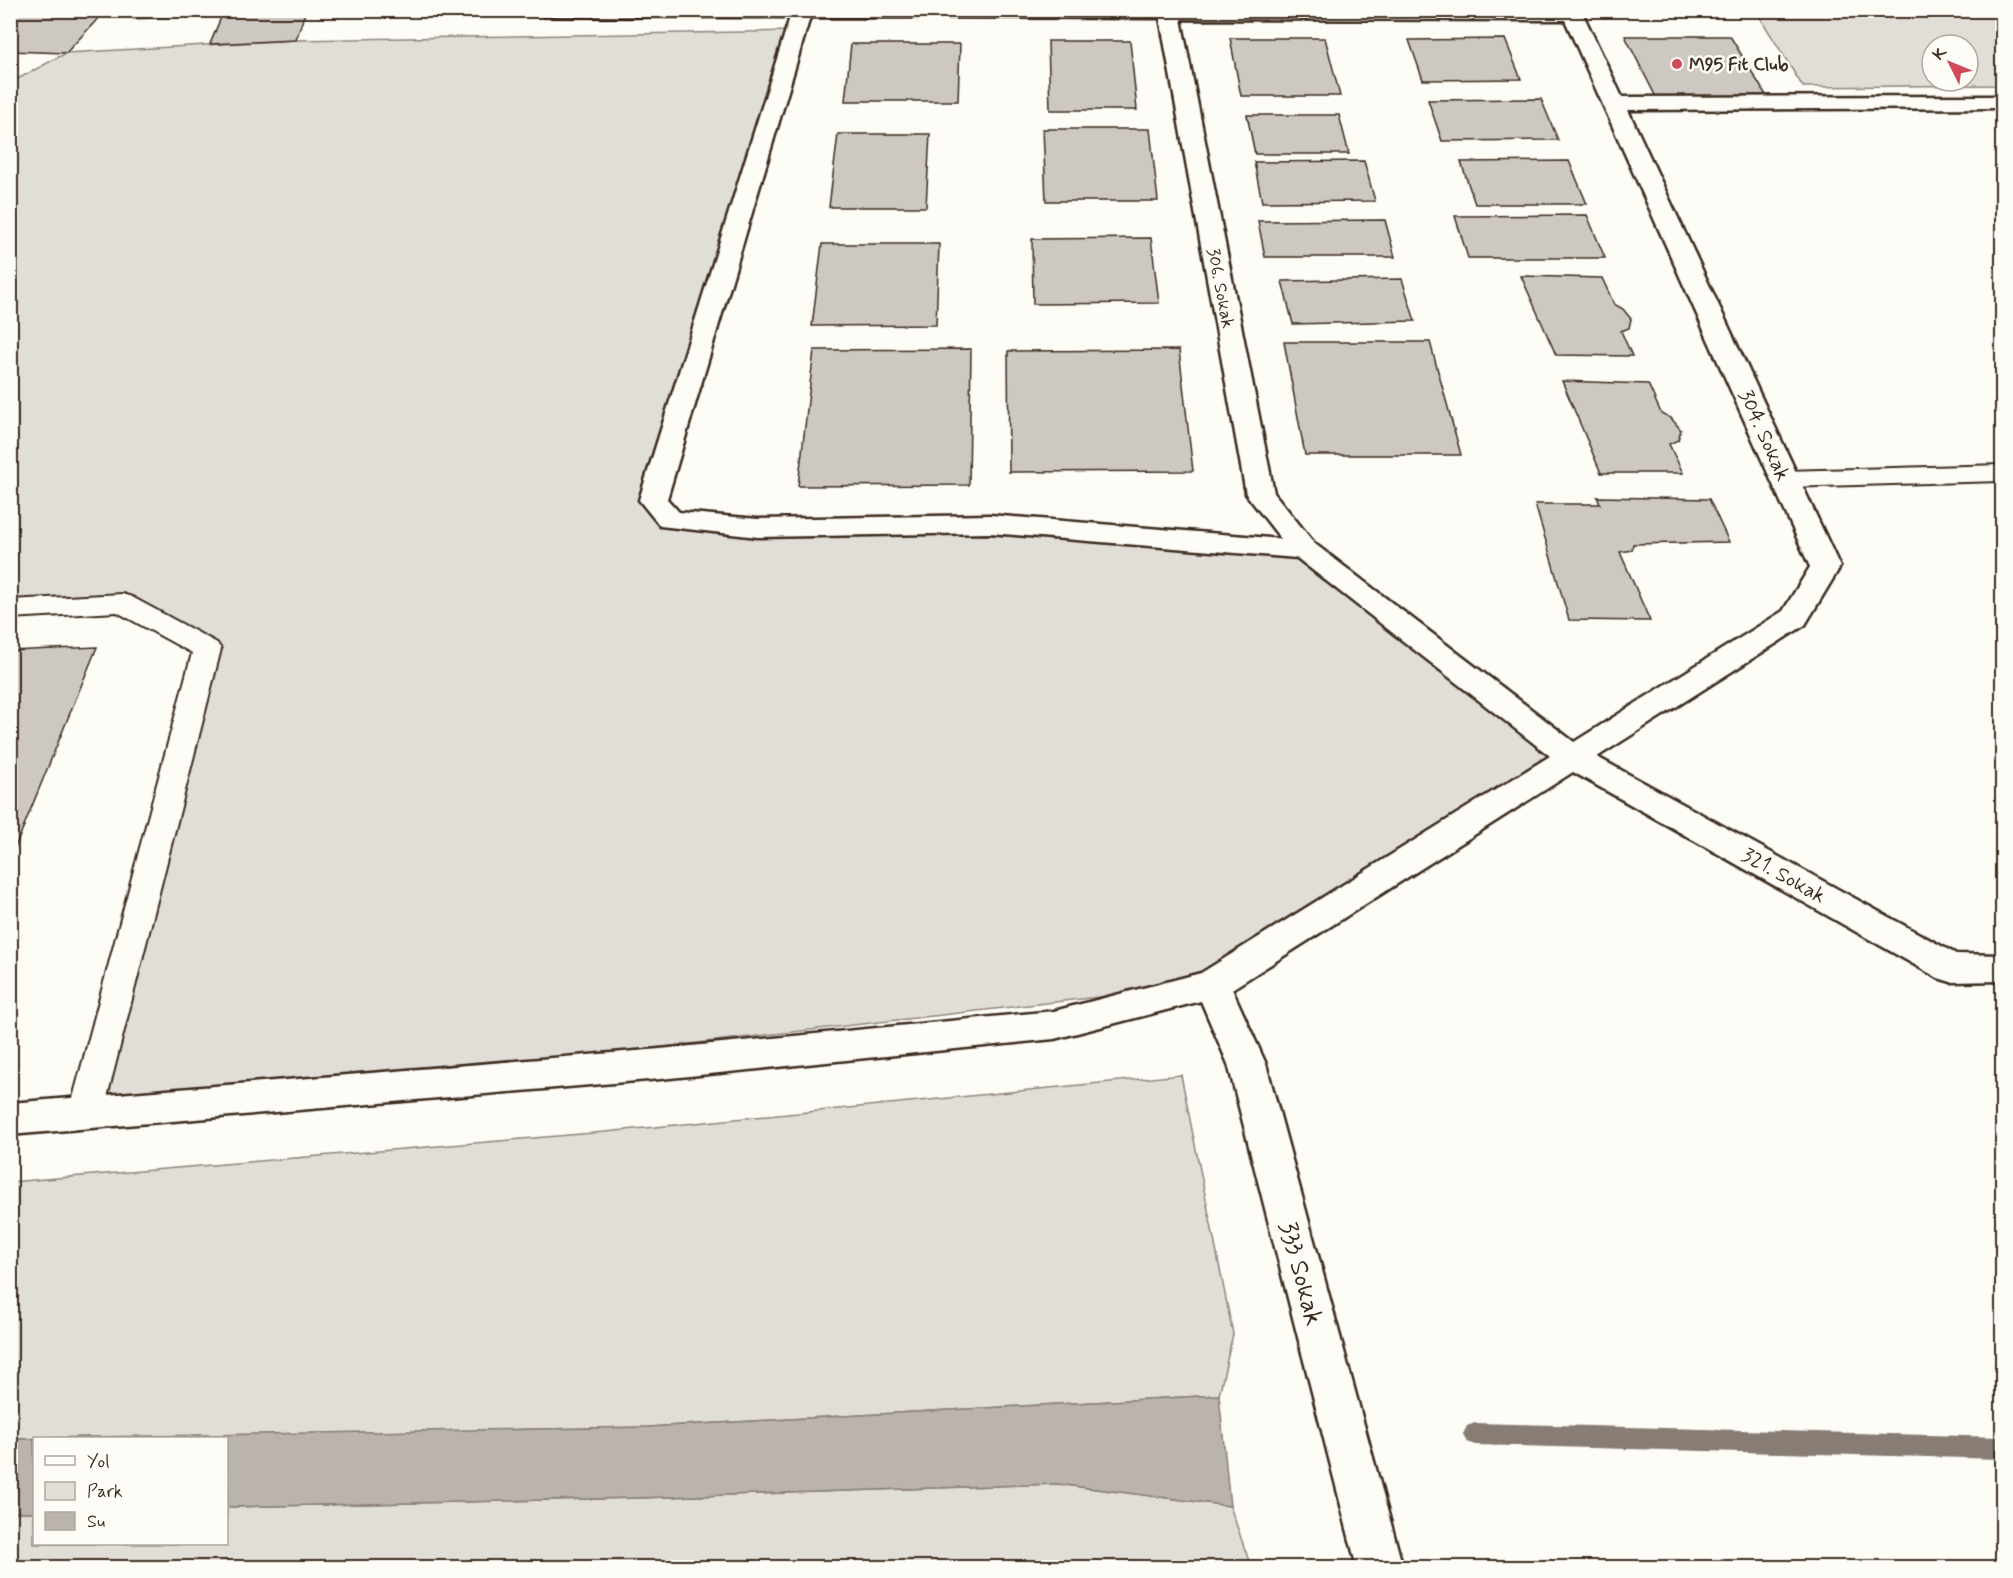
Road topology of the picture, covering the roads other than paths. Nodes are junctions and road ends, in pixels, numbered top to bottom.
1 (545, 10) edge
2 (802, 11) edge
3 (1169, 12) edge
4 (1572, 12) edge
5 (2002, 102) edge
6 (1614, 104) junction
7 (2002, 474) edge
8 (1785, 479) junction
9 (1305, 550) junction
10 (10, 609) edge
11 (1572, 757) junction
12 (2002, 968) edge
13 (1212, 984) junction
14 (86, 1113) junction
15 (10, 1119) edge
16 (1380, 1568) edge

1 - 2 street
2 - 3 street
2 - 9 street
3 - 4 street
3 - 9 street, 306. Sokak
4 - 6 street, 304. Sokak
5 - 6 street
6 - 8 street, 304. Sokak
7 - 8 lane
8 - 11 street, 304. Sokak
9 - 11 street, 306. Sokak
10 - 14 lane
11 - 12 street, 321. Sokak
11 - 13 street
13 - 14 street
13 - 16 street, 333 Sokak
14 - 15 street

